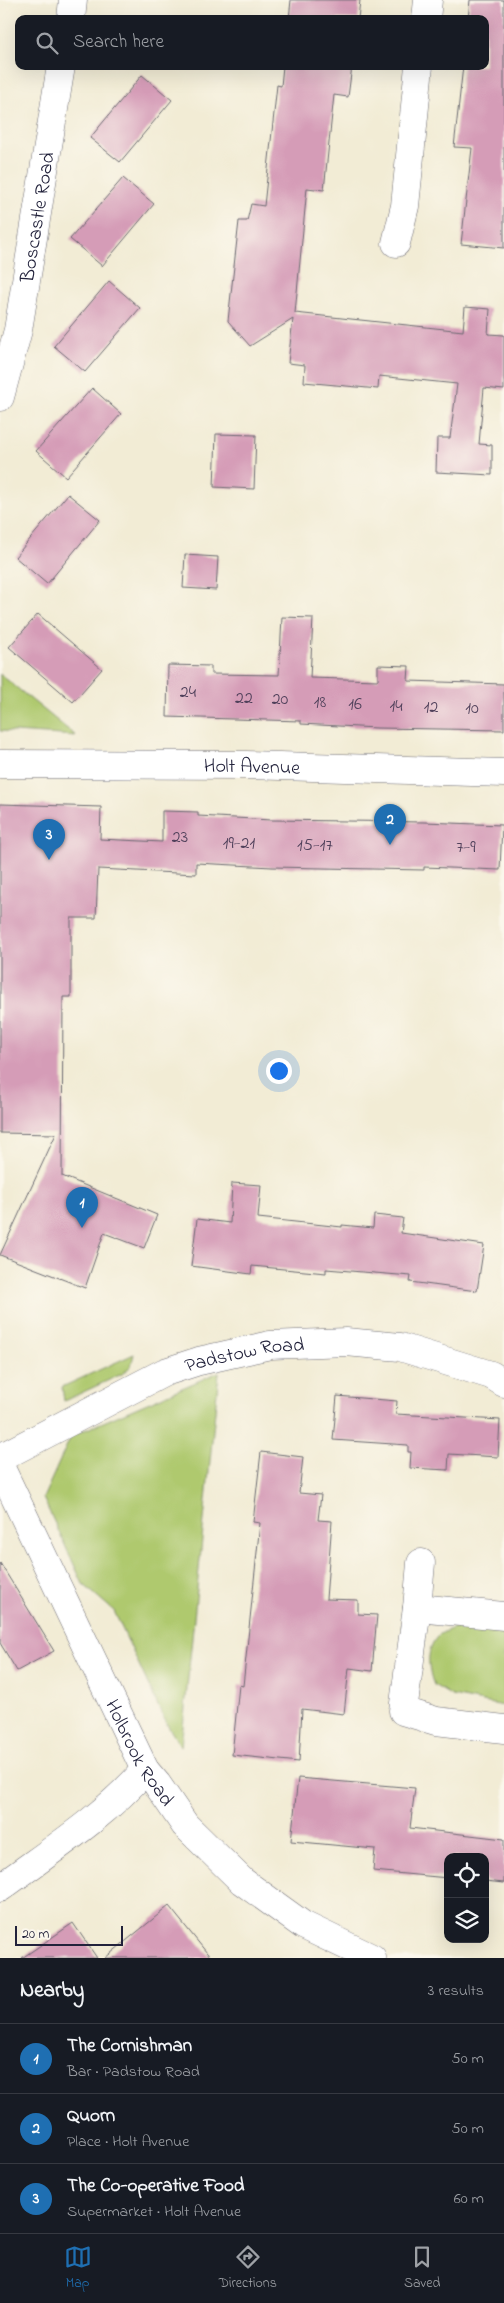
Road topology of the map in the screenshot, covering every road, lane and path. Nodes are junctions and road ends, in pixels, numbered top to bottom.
1 (73, 0) edge
2 (428, 0) edge
3 (71, 15) edge
4 (426, 15) edge
5 (60, 70) edge
6 (419, 70) edge
7 (396, 244) dead end
8 (0, 397) edge
9 (0, 764) edge
10 (504, 773) edge
11 (504, 1383) edge
12 (0, 1458) edge
13 (0, 1466) edge
14 (421, 1563) dead end
15 (417, 1608) junction
16 (504, 1616) edge
17 (504, 1729) edge
18 (145, 1770) junction
19 (0, 1888) edge
20 (372, 1958) edge

1 - 3 street
2 - 4 street
5 - 8 street, Boscastle Road
6 - 7 street
9 - 10 street, Holt Avenue
11 - 12 street, Padstow Road
13 - 18 street, Holbrook Road
14 - 15 street
15 - 16 street
15 - 17 street
18 - 19 street
18 - 20 street, Holbrook Road

